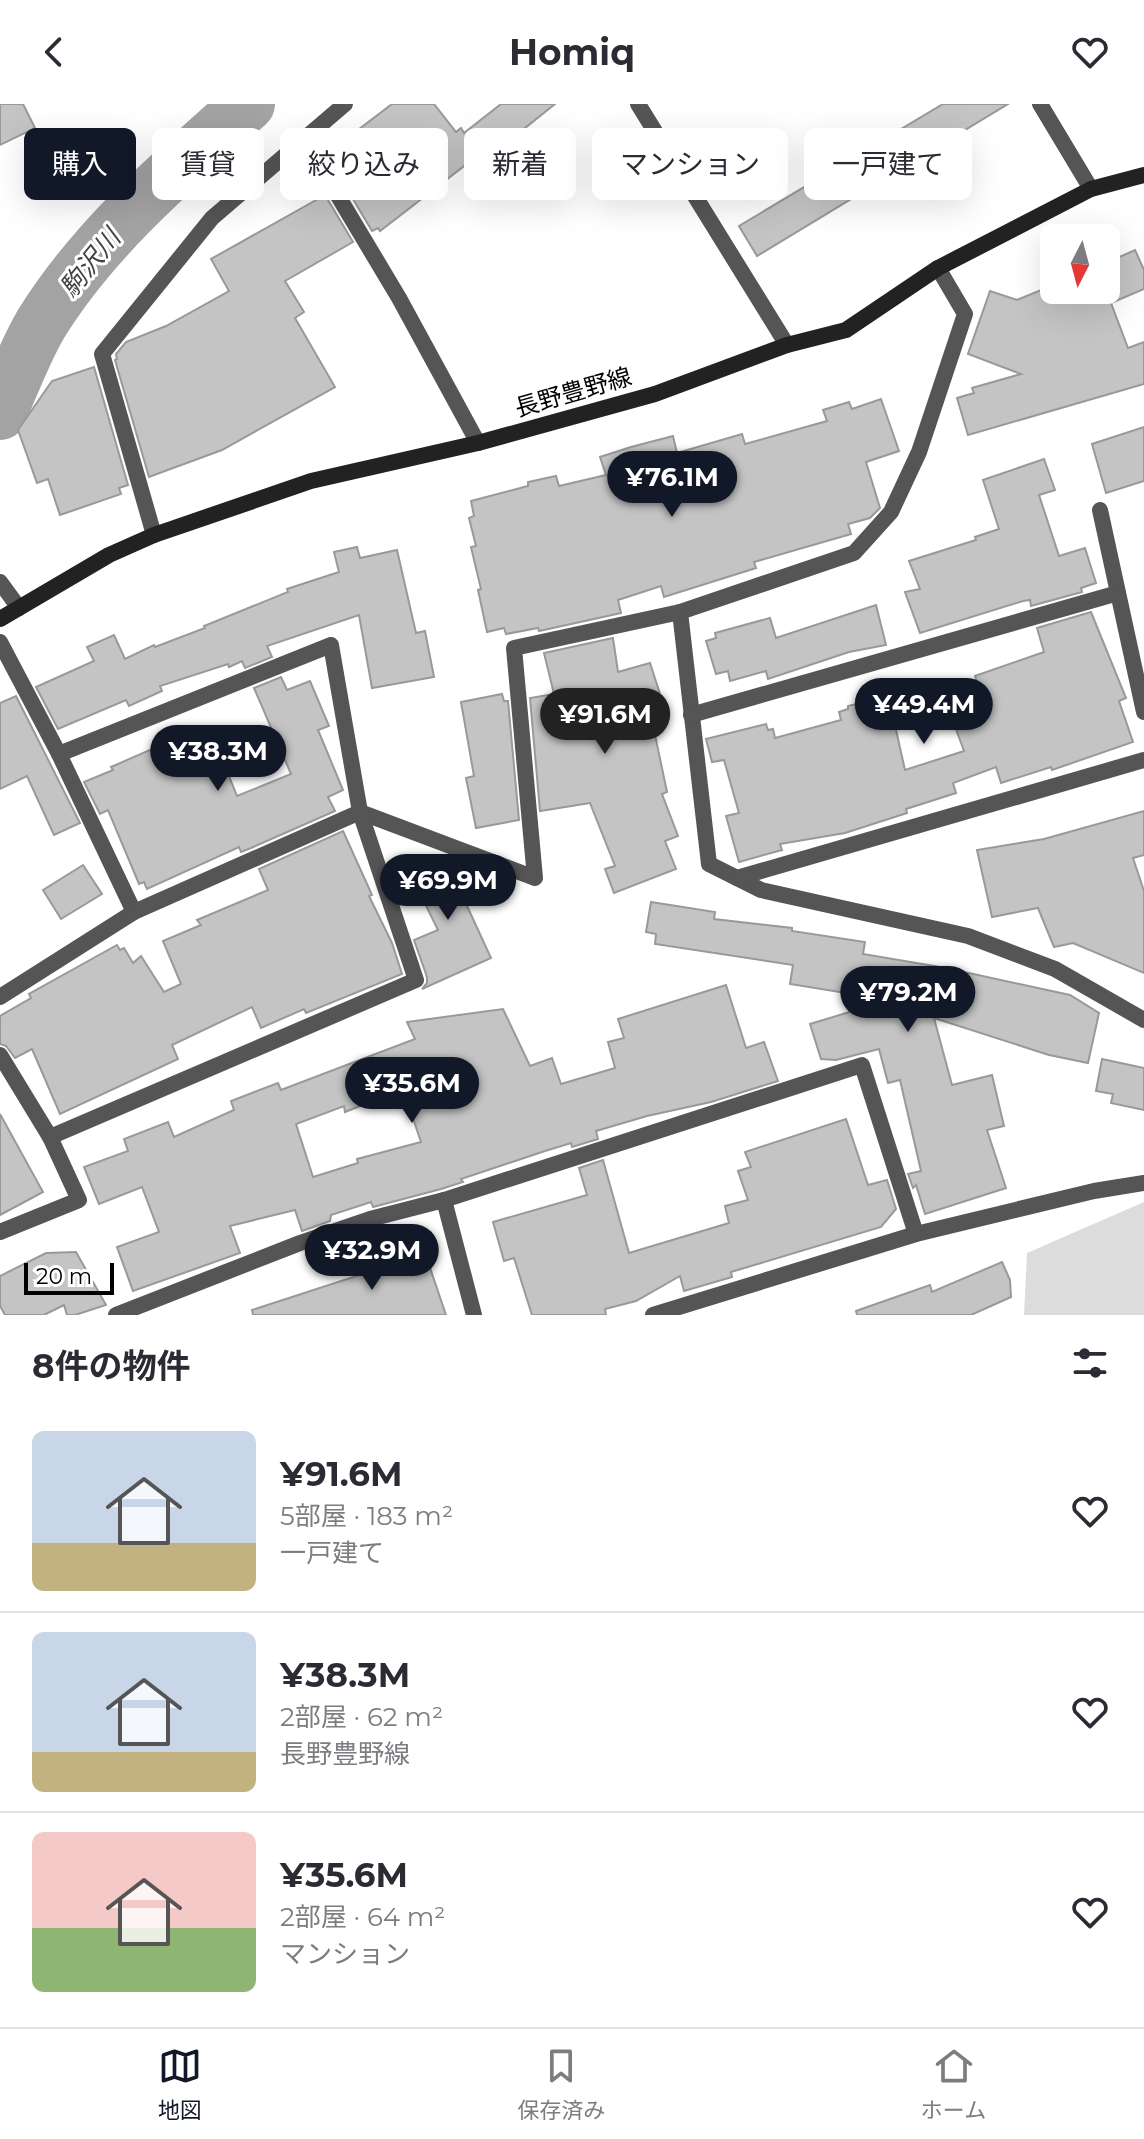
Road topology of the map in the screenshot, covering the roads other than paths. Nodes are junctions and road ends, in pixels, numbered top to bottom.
1 (345, 104) edge
2 (638, 104) edge
3 (1040, 104) edge
4 (317, 128) edge
5 (280, 160) edge
6 (1144, 175) edge
7 (1091, 189) junction
8 (340, 200) edge
9 (938, 268) junction
10 (787, 345) junction
11 (478, 443) junction
12 (1100, 510) dead end
13 (154, 535) junction
14 (0, 582) edge
15 (1118, 593) junction
16 (19, 608) junction
17 (680, 612) junction
18 (0, 619) edge
19 (0, 642) edge
20 (1144, 712) edge
21 (691, 715) junction
22 (59, 754) junction
23 (1144, 760) edge
24 (360, 812) junction
25 (737, 878) junction
26 (134, 912) junction
27 (0, 997) edge
28 (1144, 1020) edge
29 (0, 1055) edge
30 (50, 1137) junction
31 (1144, 1183) edge
32 (444, 1200) junction
33 (0, 1232) edge
34 (916, 1234) junction
35 (116, 1315) edge
36 (474, 1315) edge
37 (653, 1315) edge

1 - 4 street
2 - 10 street
3 - 7 street
5 - 13 street
6 - 7 main road, 長野豊野線
7 - 9 main road, 長野豊野線
8 - 11 street
9 - 10 main road, 長野豊野線
9 - 17 street
10 - 11 main road, 長野豊野線
11 - 13 main road, 長野豊野線
12 - 15 street
13 - 16 main road, 長野豊野線
14 - 16 street
15 - 20 street
15 - 21 street
16 - 18 main road, 長野豊野線
17 - 21 street
17 - 24 street
19 - 22 street
21 - 25 street
22 - 24 street
22 - 26 street
23 - 25 street
24 - 26 street
24 - 30 street
25 - 28 street
26 - 27 street
29 - 30 street
30 - 33 street
31 - 34 street
32 - 34 street
32 - 35 street
32 - 36 street
34 - 37 street

